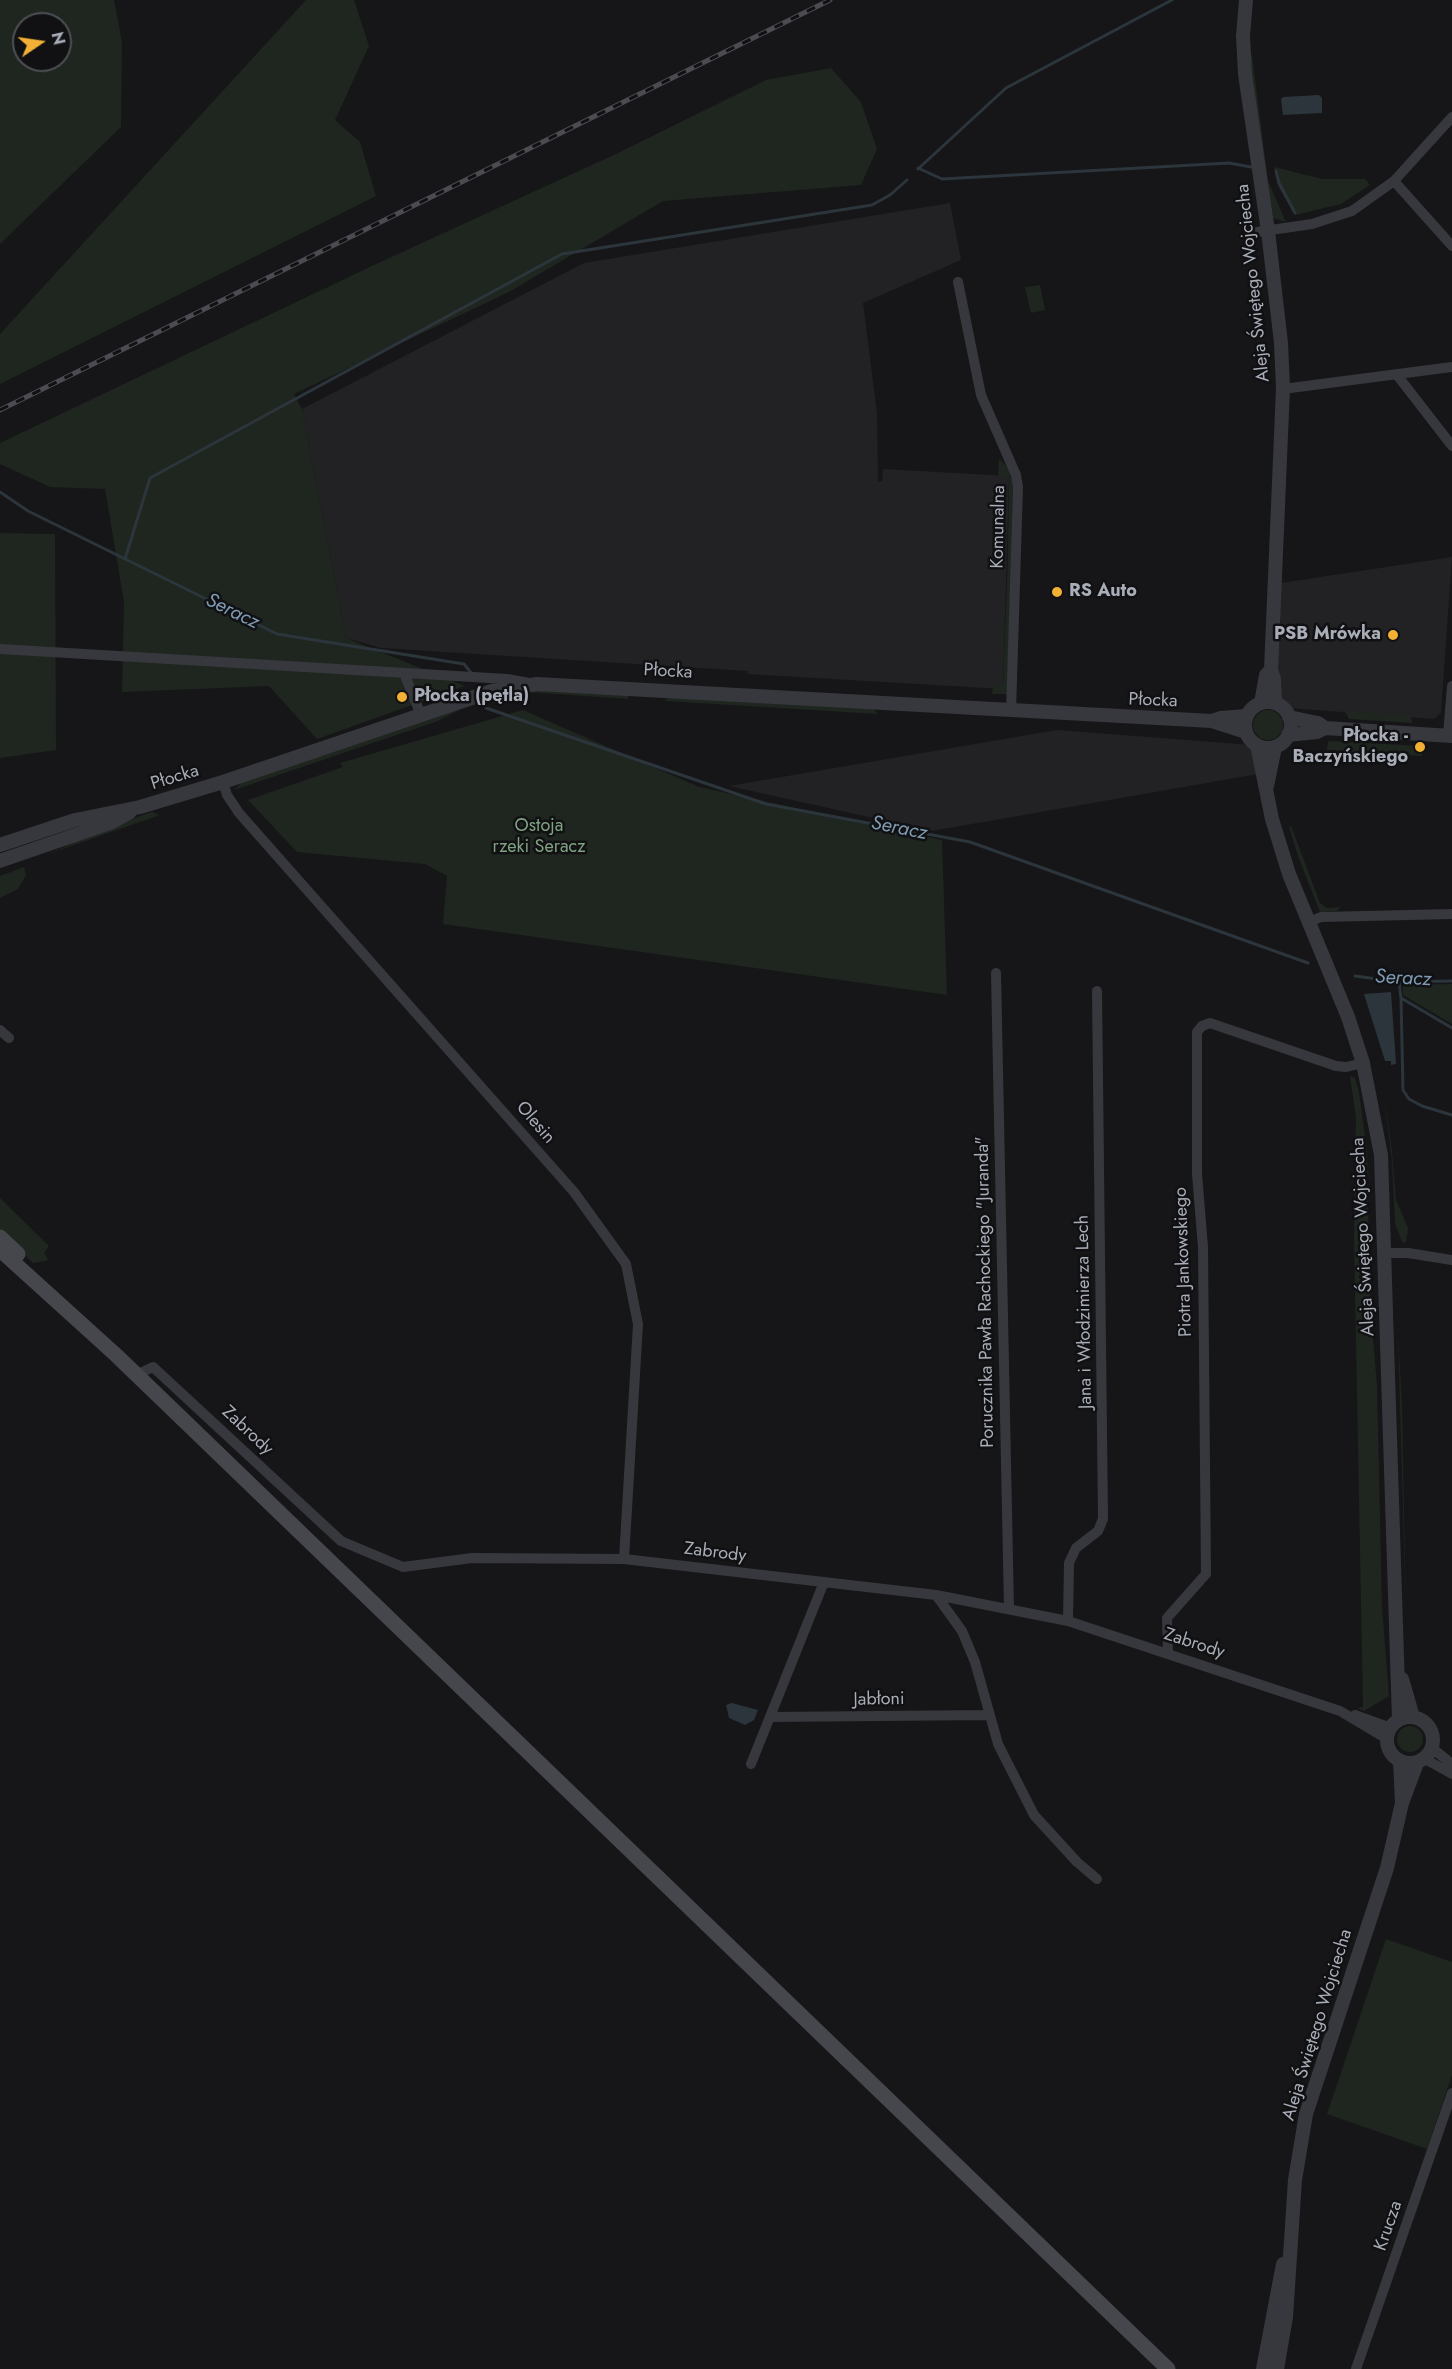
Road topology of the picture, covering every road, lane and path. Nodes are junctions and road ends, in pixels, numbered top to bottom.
1 (1246, 0) edge
2 (1452, 117) edge
3 (1394, 181) junction
4 (1268, 231) junction
5 (1250, 233) dead end
6 (1452, 246) edge
7 (958, 282) dead end
8 (1452, 367) edge
9 (1397, 375) junction
10 (1283, 389) junction
11 (1451, 444) edge
12 (0, 649) edge
13 (404, 673) junction
14 (537, 684) junction
15 (1452, 686) edge
16 (1268, 703) junction
17 (1011, 711) junction
18 (421, 715) junction
19 (1246, 716) junction
20 (1289, 717) junction
21 (1212, 721) junction
22 (1325, 728) junction
23 (1246, 732) junction
24 (1288, 735) junction
25 (1450, 735) edge
26 (1257, 745) junction
27 (1275, 747) junction
28 (223, 782) junction
29 (1267, 786) junction
30 (140, 807) junction
31 (17, 839) junction
32 (0, 845) edge
33 (27, 852) junction
34 (0, 861) edge
35 (1452, 914) edge
36 (1309, 922) junction
37 (996, 973) dead end
38 (1097, 991) dead end
39 (0, 1030) edge
40 (9, 1038) dead end
41 (1363, 1063) junction
42 (0, 1237) edge
43 (0, 1250) edge
44 (1385, 1253) junction
45 (1452, 1260) edge
46 (116, 1355) junction
47 (136, 1375) junction
48 (624, 1559) junction
49 (824, 1582) junction
50 (936, 1595) junction
51 (1009, 1609) junction
52 (1068, 1621) junction
53 (1168, 1653) junction
54 (989, 1715) junction
55 (770, 1718) junction
56 (1397, 1726) junction
57 (1425, 1757) junction
58 (1400, 1761) junction
59 (751, 1764) dead end
60 (1452, 1764) edge
61 (1452, 1774) edge
62 (1402, 1803) junction
63 (1097, 1879) dead end
64 (1452, 2093) edge
65 (1290, 2239) junction
66 (1168, 2369) edge
67 (1263, 2369) edge
68 (1277, 2369) edge
69 (1356, 2369) edge

1 - 4 street, Aleja Świętego Wojciecha
2 - 3 street
3 - 4 street
3 - 6 street
4 - 5 street
4 - 10 street, Aleja Świętego Wojciecha
7 - 17 street, Komunalna
8 - 9 street
9 - 10 street
9 - 11 street
10 - 16 street, Aleja Świętego Wojciecha
12 - 13 street
13 - 14 street
13 - 18 street
14 - 17 street, Płocka
14 - 18 street, Płocka
15 - 25 street
16 - 19 street
16 - 20 street
17 - 21 street, Płocka
18 - 28 street, Płocka
19 - 21 street, Płocka
19 - 23 street
20 - 22 street
20 - 24 street
21 - 23 street, Płocka
22 - 24 street
22 - 25 street
23 - 26 street
24 - 27 street
26 - 27 street
26 - 29 street, Aleja Świętego Wojciecha
27 - 29 street, Aleja Świętego Wojciecha
28 - 30 street, Płocka
28 - 48 street, Olesin
29 - 36 street, Aleja Świętego Wojciecha
30 - 31 street, Płocka
30 - 33 street, Płocka
31 - 32 street, Płocka
31 - 33 street
33 - 34 street, Płocka
35 - 36 street
36 - 41 street, Aleja Świętego Wojciecha
37 - 51 street, Porucznika Pawła Rachockiego "Juranda"
38 - 52 street, Jana i Włodzimierza Lech
39 - 40 street
41 - 44 street, Aleja Świętego Wojciecha
41 - 53 street, Piotra Jankowskiego
42 - 46 main road
43 - 46 main road
44 - 45 street
44 - 56 street, Aleja Świętego Wojciecha
46 - 47 main road
47 - 48 street, Zabrody
47 - 66 main road
48 - 49 street, Zabrody
49 - 50 street, Zabrody
49 - 55 street
50 - 51 street, Zabrody
50 - 54 street
51 - 52 street, Zabrody
52 - 53 street, Zabrody
53 - 56 street, Zabrody
54 - 55 street, Jabłoni
54 - 63 street
55 - 59 street
56 - 57 street
56 - 58 street
57 - 58 street
57 - 60 street
57 - 61 street
57 - 62 street, Aleja Świętego Wojciecha
58 - 62 street, Aleja Świętego Wojciecha
62 - 65 street, Aleja Świętego Wojciecha
64 - 69 street, Krucza
65 - 67 street
65 - 68 street, Aleja Świętego Wojciecha

